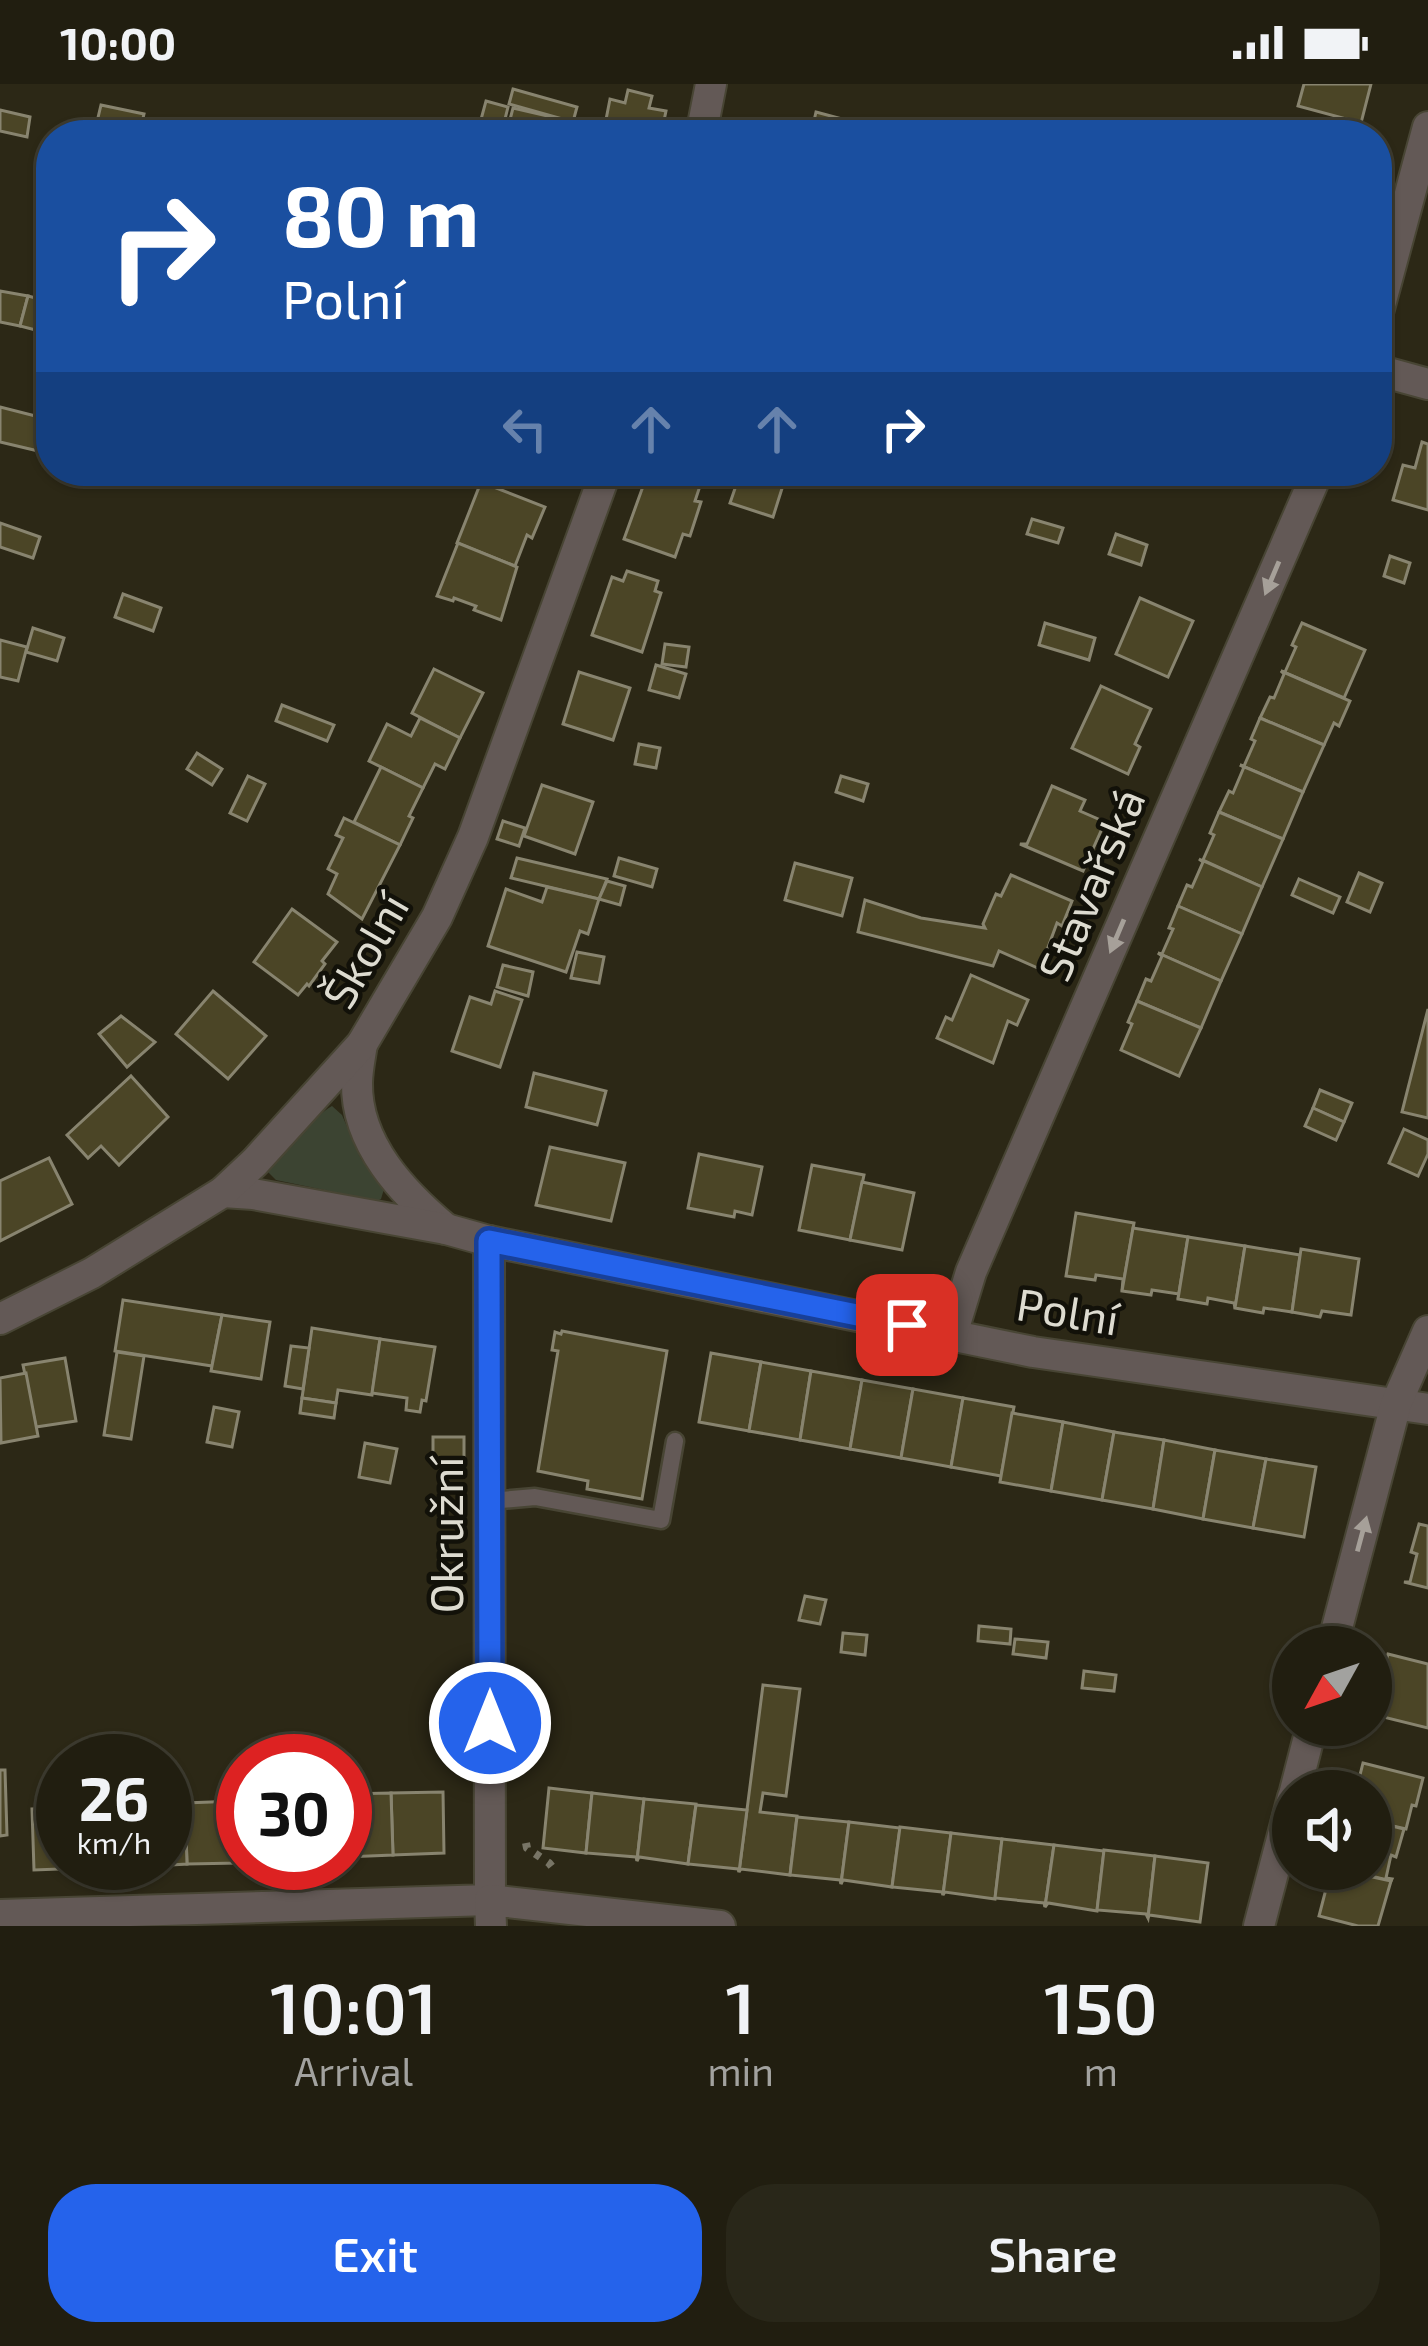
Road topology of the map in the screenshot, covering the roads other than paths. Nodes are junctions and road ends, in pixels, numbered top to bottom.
1 (711, 84) edge
2 (704, 120) edge
3 (1428, 127) edge
4 (1392, 260) edge
5 (1392, 374) edge
6 (1428, 384) edge
7 (601, 486) edge
8 (1312, 486) edge
9 (362, 1045) junction
10 (223, 1192) junction
11 (446, 1229) junction
12 (489, 1241) junction
13 (0, 1319) edge
14 (1428, 1331) edge
15 (952, 1334) junction
16 (1396, 1404) junction
17 (1428, 1409) edge
18 (675, 1441) dead end
19 (490, 1501) junction
20 (1338, 1626) edge
21 (1272, 1877) edge
22 (491, 1913) edge
23 (0, 1915) edge
24 (720, 1926) edge
25 (1259, 1926) edge

1 - 2 street
3 - 4 street
5 - 6 street
7 - 9 street, Školní
8 -> 15 street, Stavařská
9 - 10 street, Školní
9 - 11 street, Polní
10 - 11 street, Polní
10 - 13 street, Školní
11 - 12 street, Polní
12 - 15 street, Polní
12 - 19 street, Okružní
14 - 16 street
15 - 16 street, Polní
16 - 17 street, Polní
20 -> 16 street
18 - 19 lane
19 - 22 street, Okružní
21 - 25 street
22 - 23 street
22 - 24 street

